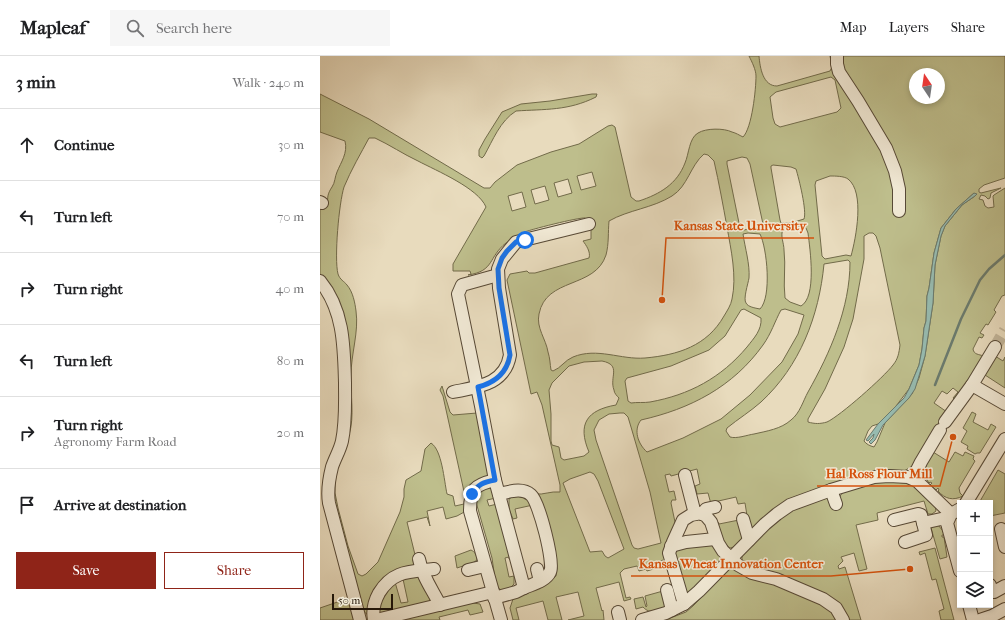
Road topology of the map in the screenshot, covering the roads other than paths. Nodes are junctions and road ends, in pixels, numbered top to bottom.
1 (837, 56) edge
2 (899, 211) dead end
3 (589, 224) dead end
4 (498, 275) junction
5 (320, 281) edge
6 (995, 347) tunnel mouth
7 (972, 385) junction
8 (478, 387) junction
9 (453, 392) dead end
10 (1005, 404) edge
11 (1005, 439) edge
12 (685, 475) dead end
13 (913, 478) junction
14 (495, 480) junction
15 (831, 490) junction
16 (499, 494) junction
17 (968, 500) edge
18 (836, 504) dead end
19 (715, 506) dead end
20 (953, 514) edge
21 (706, 517) junction
22 (743, 519) dead end
23 (894, 520) dead end
24 (923, 523) junction
25 (999, 530) edge
26 (715, 539) junction
27 (748, 540) junction
28 (956, 540) edge
29 (905, 542) dead end
30 (671, 546) junction
31 (1005, 547) edge
32 (731, 558) junction
33 (420, 565) junction
34 (485, 566) junction
35 (434, 568) dead end
36 (537, 569) dead end
37 (468, 570) dead end
38 (540, 581) junction
39 (1005, 586) edge
40 (524, 588) junction
41 (667, 590) dead end
42 (993, 592) edge
43 (493, 595) junction
44 (440, 604) junction
45 (684, 604) junction
46 (970, 608) edge
47 (1005, 609) edge
48 (672, 610) junction
49 (360, 620) edge
50 (375, 620) edge
51 (501, 620) edge
52 (642, 620) edge
53 (843, 620) edge
54 (972, 620) edge
55 (980, 620) edge

1 - 2 street
3 - 4 street
4 - 8 street
4 - 8 street
5 - 49 street
6 - 7 street
7 - 10 street
7 - 13 street
8 - 9 street
8 - 14 street
11 - 17 street
12 - 21 street
13 - 15 street
13 - 20 street
14 - 16 street
14 - 34 street
15 - 18 street
15 - 27 street
16 - 38 street
16 - 40 street
19 - 21 street
20 - 24 street
20 - 28 street
21 - 26 street
21 - 30 street
22 - 27 street
23 - 24 street
24 - 29 street
25 - 31 street
26 - 30 street
26 - 32 street
27 - 32 street
30 - 45 street
32 - 45 street
32 - 53 street
33 - 35 street
33 - 44 street
33 - 50 street
34 - 37 street
34 - 43 street
36 - 38 street
38 - 40 street
39 - 42 street
40 - 43 street
41 - 48 street
43 - 44 street
43 - 51 street
44 - 50 street
45 - 48 street
46 - 54 street
47 - 55 street
48 - 52 street

